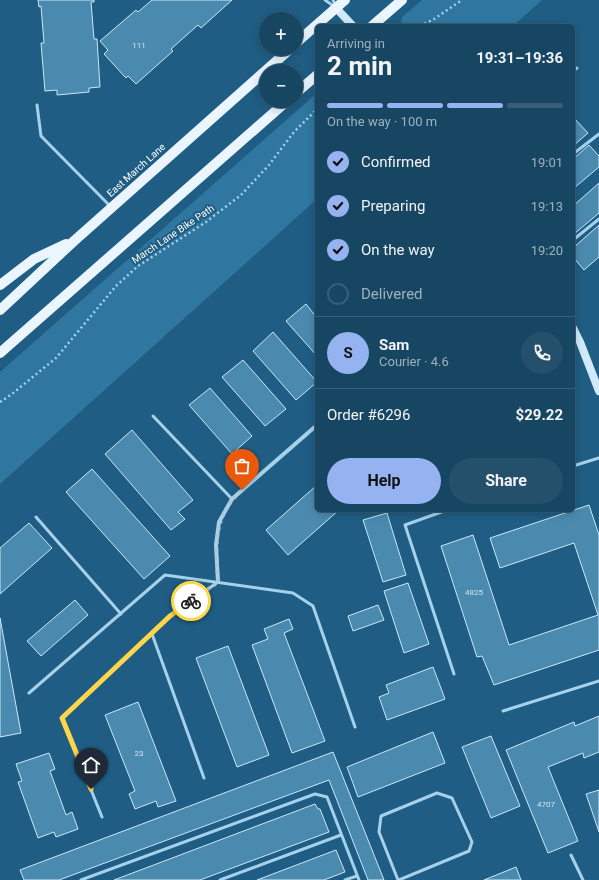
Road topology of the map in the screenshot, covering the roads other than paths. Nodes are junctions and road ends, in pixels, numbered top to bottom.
1 (325, 0) edge
2 (345, 0) edge
3 (402, 0) edge
4 (335, 4) edge
5 (316, 24) edge
6 (351, 24) edge
7 (374, 24) edge
8 (315, 25) edge
9 (303, 37) edge
10 (282, 56) edge
11 (315, 77) edge
12 (303, 87) edge
13 (37, 105) dead end
14 (279, 108) edge
15 (599, 134) edge
16 (575, 152) edge
17 (112, 208) junction
18 (599, 219) edge
19 (575, 238) edge
20 (74, 241) junction
21 (0, 285) edge
22 (0, 310) edge
23 (575, 332) edge
24 (0, 353) edge
25 (597, 377) edge
26 (599, 391) edge
27 (153, 416) dead end
28 (315, 427) edge
29 (599, 458) edge
30 (575, 465) edge
31 (232, 499) junction
32 (441, 512) edge
33 (36, 517) dead end
34 (218, 582) junction
35 (121, 614) junction
36 (152, 634) junction
37 (454, 674) dead end
38 (599, 681) edge
39 (29, 693) dead end
40 (502, 711) dead end
41 (356, 727) dead end
42 (204, 778) dead end
43 (102, 817) dead end
44 (341, 835) junction
45 (571, 855) dead end
46 (357, 876) junction
47 (81, 880) edge
48 (220, 880) edge
49 (345, 880) edge
50 (359, 880) edge
51 (399, 880) edge
52 (583, 880) edge

1 - 4 lane
2 - 4 main road
3 - 7 main road
4 - 5 main road
4 - 6 street
8 - 9 main road
10 - 17 main road, East March Lane
11 - 12 main road
13 - 17 lane
14 - 24 main road
15 - 16 lane
17 - 20 main road, East March Lane
18 - 19 lane
20 - 21 main road
20 - 22 main road, East March Lane
23 - 25 street
25 - 26 street
27 - 31 lane
28 - 31 street
29 - 30 lane
31 - 34 street
32 - 37 lane
33 - 35 lane
34 - 35 lane
34 - 36 lane
34 - 41 lane
35 - 39 lane
36 - 42 lane
36 - 43 lane
38 - 40 lane
44 - 46 lane
44 - 47 lane
44 - 48 lane
45 - 52 lane
46 - 49 lane
46 - 50 lane
51 - 51 lane

